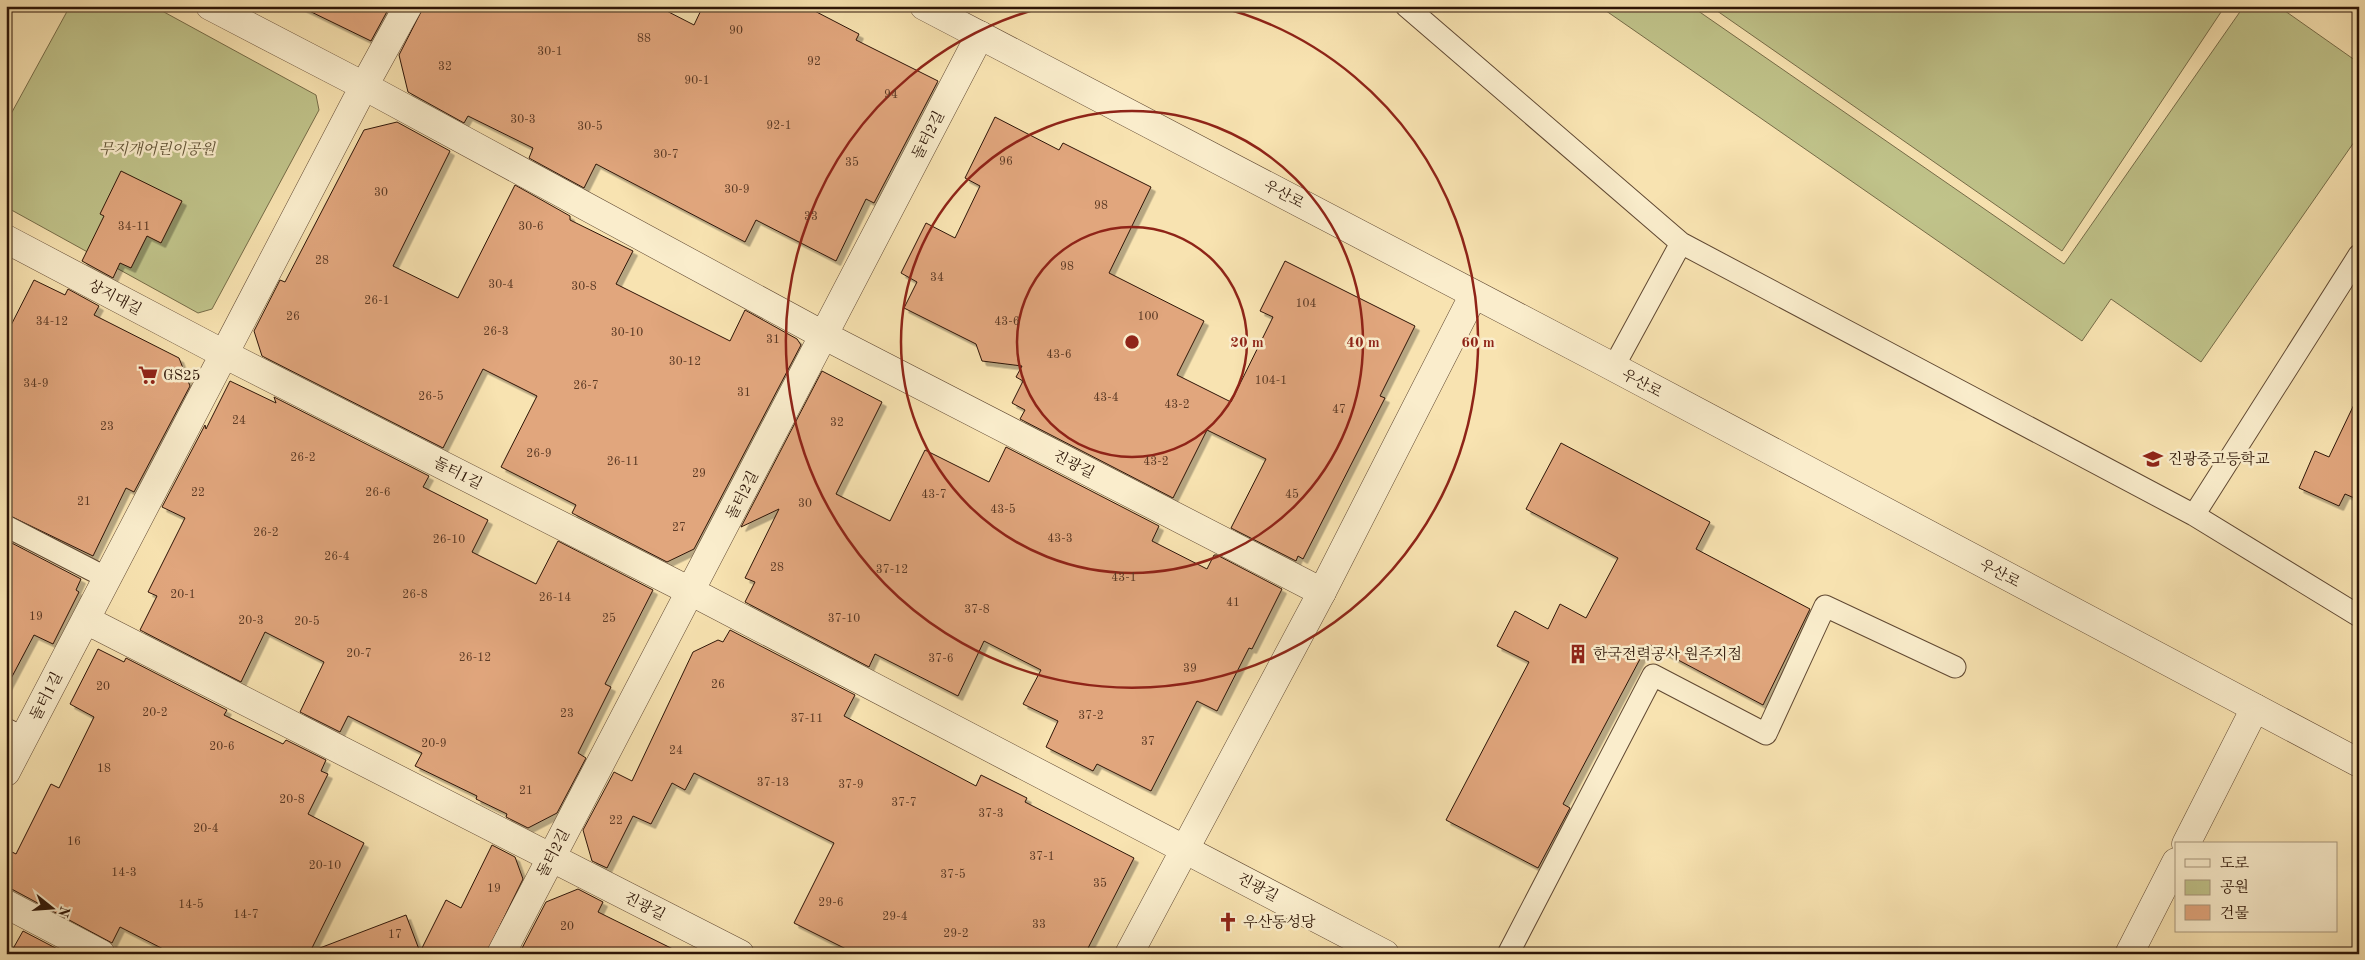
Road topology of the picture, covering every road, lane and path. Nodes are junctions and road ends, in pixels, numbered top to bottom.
1 (210, 6) edge
2 (408, 6) edge
3 (924, 6) edge
4 (1406, 6) edge
5 (980, 35) junction
6 (364, 86) junction
7 (6, 239) edge
8 (1681, 243) junction
9 (2359, 255) edge
10 (1474, 294) junction
11 (825, 336) junction
12 (224, 354) junction
13 (1613, 368) junction
14 (2194, 515) junction
15 (6, 526) edge
16 (107, 578) junction
17 (692, 592) junction
18 (1322, 592) junction
19 (2358, 613) edge
20 (86, 620) junction
21 (1955, 667) dead end
22 (2255, 708) junction
23 (15, 734) edge
24 (2359, 763) edge
25 (6, 772) edge
26 (2187, 842) edge
27 (1184, 848) junction
28 (551, 858) junction
29 (2175, 864) edge
30 (6, 904) edge
31 (101, 954) edge
32 (502, 954) edge
33 (740, 954) edge
34 (1129, 954) edge
35 (1385, 954) edge
36 (1508, 954) edge
37 (2129, 954) edge

1 - 6 street
2 - 6 street, 돌터1길
3 - 5 street, 우산로
4 - 8 lane
5 - 10 street, 우산로
5 - 11 street, 돌터2길
6 - 11 street
6 - 12 street, 돌터1길
7 - 12 street, 상지대길
8 - 13 lane
8 - 14 lane
9 - 14 lane
10 - 13 street, 우산로
10 - 18 street
11 - 17 street, 돌터2길
11 - 18 street, 진광길
12 - 16 street, 돌터1길
12 - 17 street, 돌터1길
13 - 22 street, 우산로
14 - 19 lane
15 - 16 lane
16 - 20 street, 돌터1길
17 - 27 street, 진광길
17 - 28 street, 돌터2길
18 - 27 street
20 - 23 street, 돌터1길
20 - 28 street
21 - 36 lane
22 - 24 street, 우산로
22 - 26 street
23 - 25 street, 돌터1길
27 - 34 street
27 - 35 street, 진광길
28 - 32 street, 돌터2길
28 - 33 street, 진광길
29 - 37 street
30 - 31 street

